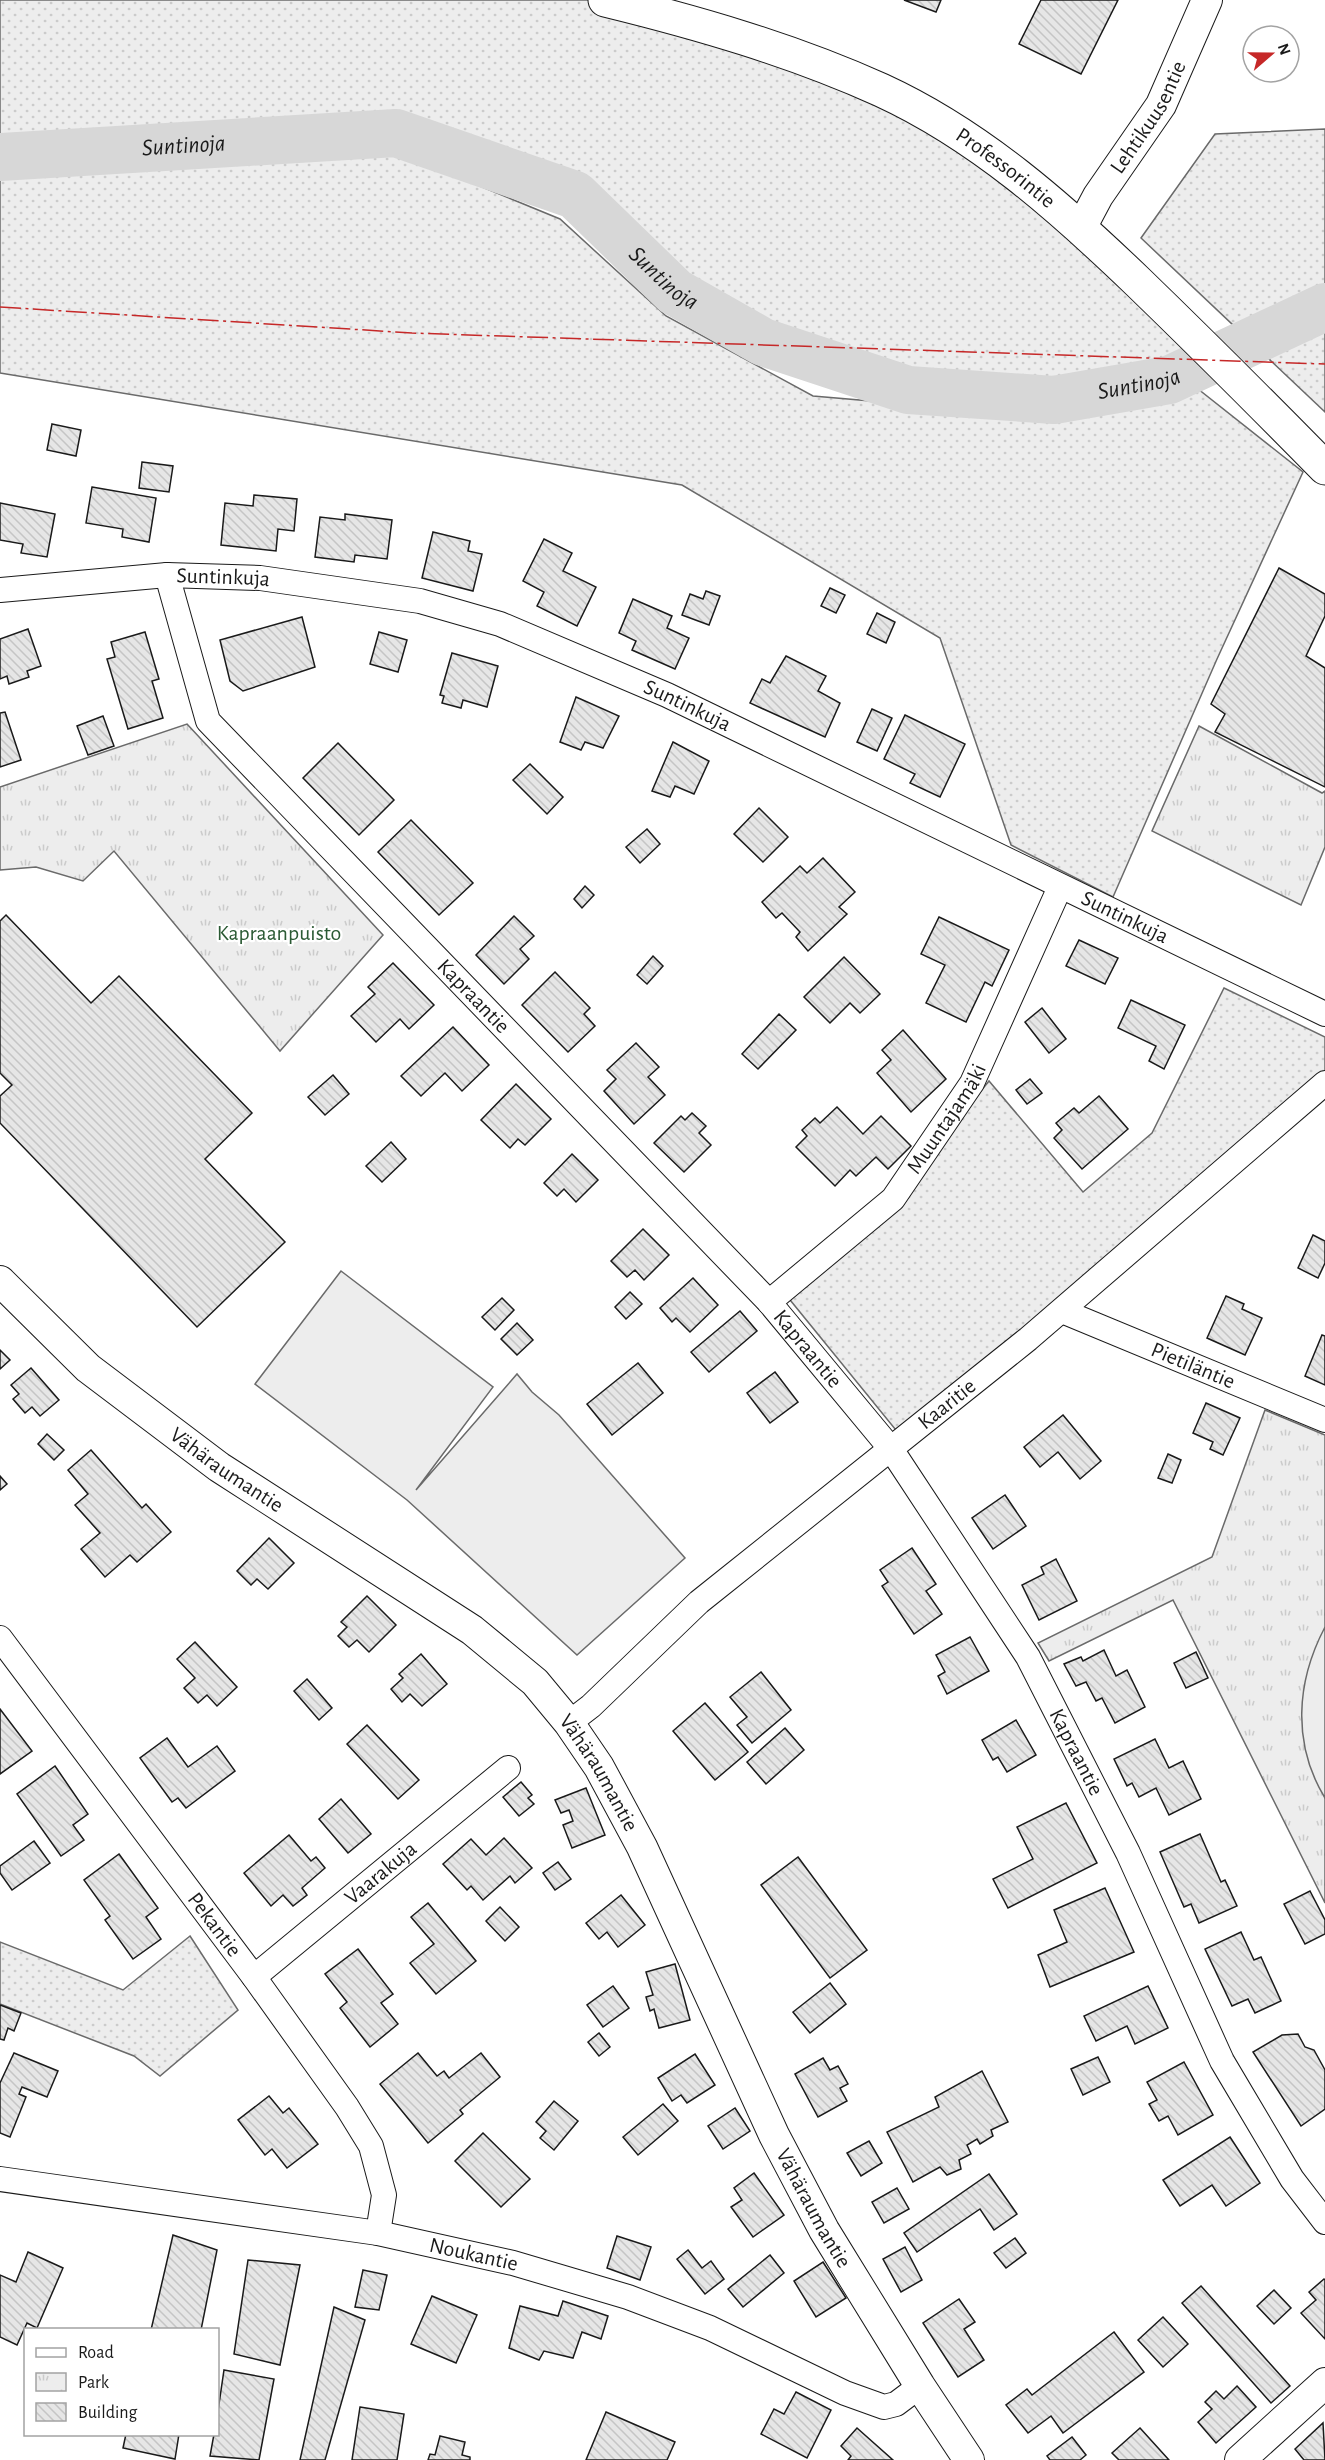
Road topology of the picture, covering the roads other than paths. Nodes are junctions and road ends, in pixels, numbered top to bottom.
1 (605, 0) edge
2 (1207, 0) edge
3 (1082, 228) junction
4 (1325, 468) edge
5 (167, 575) junction
6 (0, 590) edge
7 (1060, 887) junction
8 (1325, 1014) edge
9 (1325, 1083) edge
10 (0, 1281) edge
11 (769, 1302) junction
12 (1062, 1311) junction
13 (1325, 1420) edge
14 (891, 1449) junction
15 (0, 1638) edge
16 (569, 1723) junction
17 (508, 1768) dead end
18 (254, 1977) junction
19 (0, 2179) edge
20 (1325, 2222) edge
21 (378, 2233) junction
22 (1325, 2383) edge
23 (920, 2386) junction
24 (969, 2460) edge
25 (1240, 2460) edge

1 - 3 main road, Professorintie
2 - 3 street, Lehtikuusentie
3 - 4 main road, Professorintie
5 - 6 street, Suntinkuja
5 - 7 street, Suntinkuja
5 - 11 street, Kapraantie
7 - 8 street, Suntinkuja
7 - 11 street, Muuntajamäki
9 - 12 street, Kaaritie
10 - 16 street, Vähäraumantie
11 - 14 street, Kapraantie
12 - 13 street, Pietiläntie
12 - 14 street, Kaaritie
14 - 16 street, Kaaritie
14 - 20 street, Kapraantie
15 - 18 street, Pekantie
16 - 23 street, Vähäraumantie
17 - 18 street, Vaarakuja
18 - 21 street, Pekantie
19 - 21 street, Noukantie
21 - 23 street, Noukantie
22 - 25 street
23 - 24 street, Vähäraumantie

